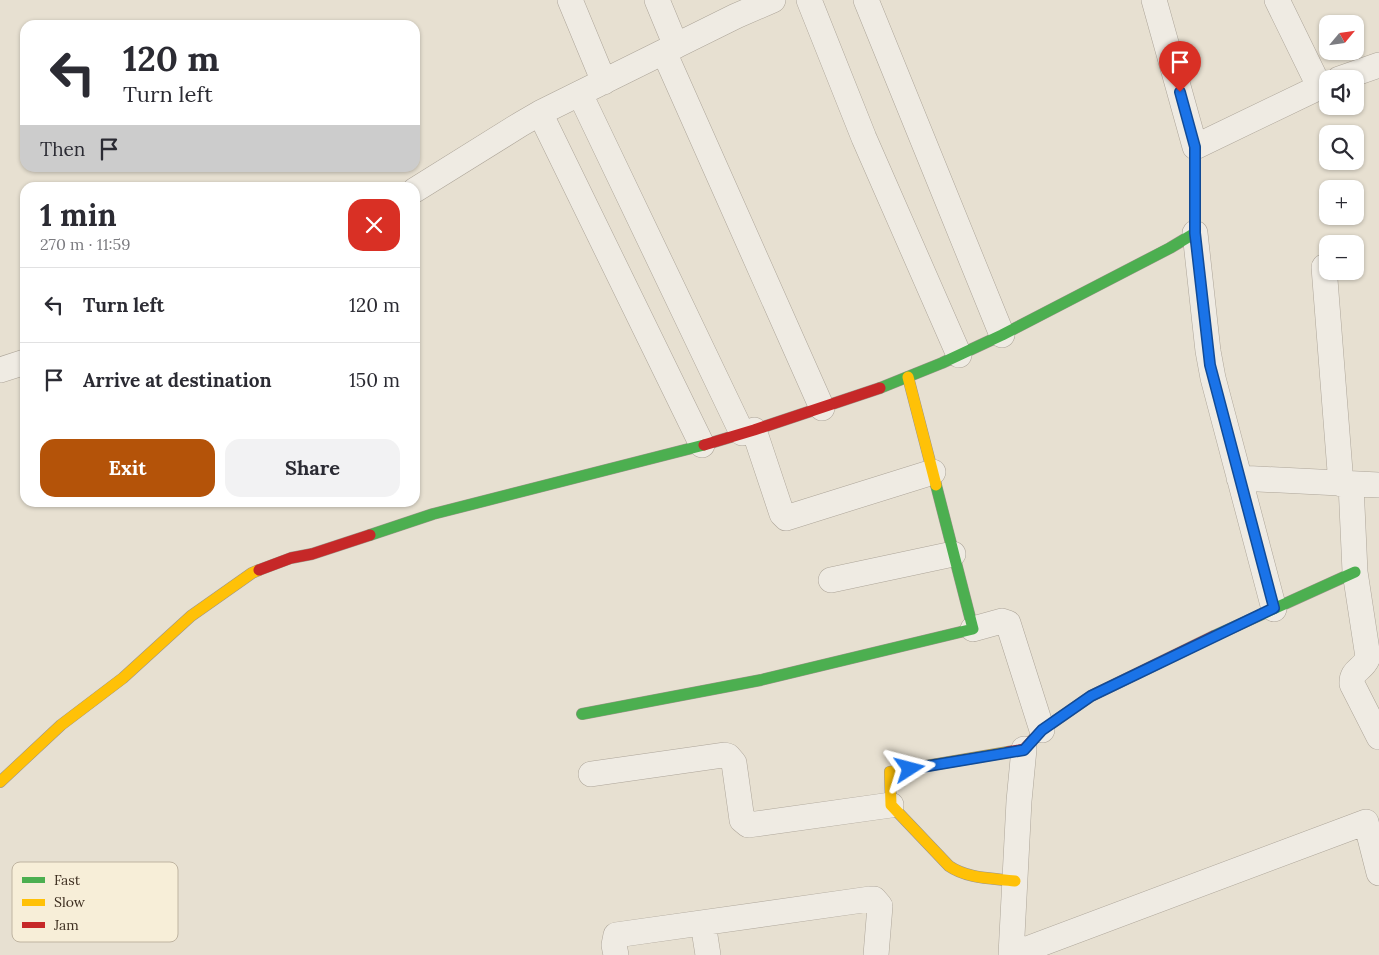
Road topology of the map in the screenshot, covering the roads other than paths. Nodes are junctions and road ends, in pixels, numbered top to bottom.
1 (570, 0) edge
2 (657, 0) edge
3 (773, 0) edge
4 (809, 0) edge
5 (866, 0) edge
6 (1154, 0) edge
7 (1277, 0) edge
8 (670, 49) junction
9 (1379, 66) edge
10 (1321, 70) edge
11 (1364, 71) edge
12 (604, 82) junction
13 (1319, 86) edge
14 (580, 94) junction
15 (540, 113) junction
16 (1195, 147) junction
17 (420, 187) edge
18 (1195, 233) junction
19 (1325, 280) edge
20 (1002, 335) junction
21 (959, 355) junction
22 (20, 364) edge
23 (0, 370) edge
24 (908, 377) junction
25 (822, 408) junction
26 (748, 432) junction
27 (702, 445) junction
28 (934, 472) junction
29 (1239, 478) junction
30 (1346, 484) junction
31 (1379, 484) edge
32 (953, 554) junction
33 (1355, 572) junction
34 (831, 580) dead end
35 (1274, 608) junction
36 (974, 629) junction
37 (1371, 630) edge
38 (582, 714) dead end
39 (1042, 730) junction
40 (1379, 737) edge
41 (1024, 750) junction
42 (591, 774) dead end
43 (0, 782) edge
44 (891, 805) junction
45 (1372, 820) edge
46 (1379, 873) edge
47 (1015, 881) junction
48 (703, 923) junction
49 (616, 955) edge
50 (708, 955) edge
51 (876, 955) edge
52 (1011, 955) edge

1 - 12 street
2 - 8 street
3 - 8 street
4 - 21 street
5 - 20 street
6 - 16 street
7 - 10 street
8 - 12 street
8 - 25 street
9 - 11 street
12 - 14 street
13 - 16 street
14 - 15 street
14 - 26 street
15 - 17 street
15 - 27 street
16 - 18 street
18 - 20 street
18 - 29 street
19 - 30 street
20 - 21 street
21 - 24 street
22 - 23 street
24 - 25 street
24 - 28 street
25 - 26 street
26 - 27 street
26 - 28 street
27 - 43 street
28 - 32 street
29 - 30 street
29 - 35 street
30 - 31 street
30 - 33 street
32 - 34 street
32 - 36 street
33 - 35 street
33 - 37 street
35 - 39 street
36 - 38 street
36 - 39 street
37 - 40 street
39 - 41 street
41 - 44 street
41 - 47 street
42 - 44 street
44 - 47 street
45 - 46 street
45 - 52 street
47 - 52 street
48 - 49 street
48 - 50 street
48 - 51 street

